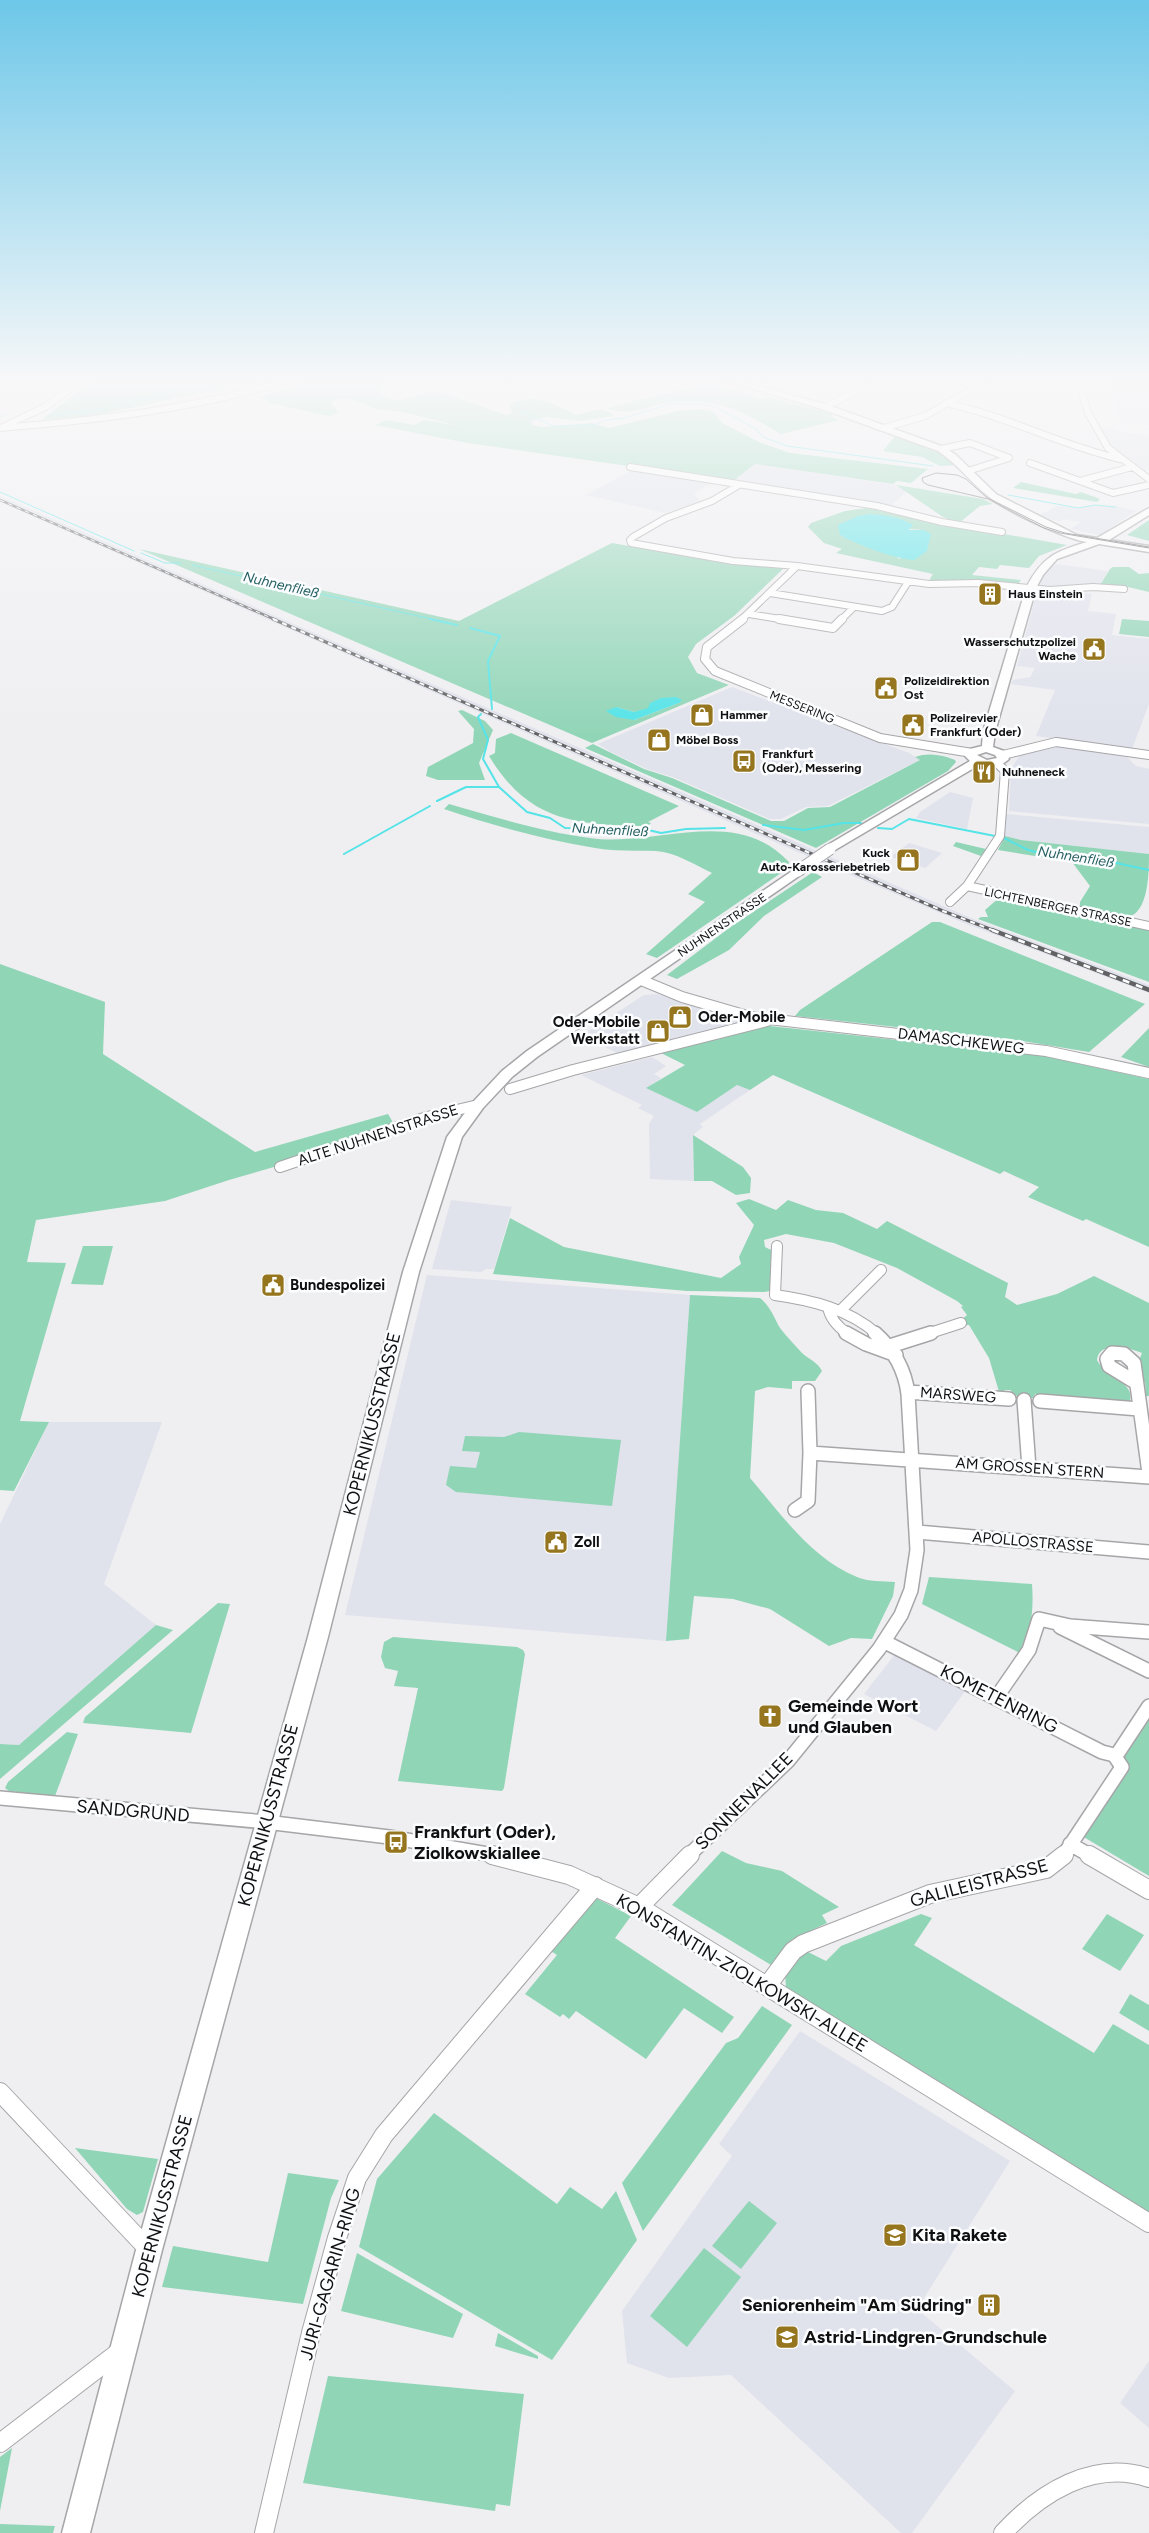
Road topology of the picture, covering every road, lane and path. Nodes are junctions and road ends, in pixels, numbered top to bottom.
1 (715, 498) edge
2 (824, 498) edge
3 (997, 498) edge
4 (1149, 511) edge
5 (1055, 529) junction
6 (1002, 532) dead end
7 (1116, 532) junction
8 (1074, 537) junction
9 (1100, 540) junction
10 (1084, 545) junction
11 (1149, 547) edge
12 (797, 566) junction
13 (908, 582) junction
14 (1030, 588) junction
15 (1124, 589) dead end
16 (770, 593) junction
17 (854, 607) junction
18 (748, 614) junction
19 (988, 749) junction
20 (1149, 755) edge
21 (975, 757) junction
22 (1000, 758) junction
23 (830, 849) joint
24 (967, 886) junction
25 (950, 902) dead end
26 (1149, 926) edge
27 (641, 980) junction
28 (771, 1020) junction
29 (1149, 1073) edge
30 (510, 1089) dead end
31 (478, 1105) junction
32 (280, 1167) dead end
33 (777, 1246) dead end
34 (882, 1270) dead end
35 (828, 1306) junction
36 (840, 1311) junction
37 (961, 1323) dead end
38 (893, 1351) junction
39 (1135, 1382) dead end
40 (808, 1391) dead end
41 (908, 1392) junction
42 (1009, 1399) dead end
43 (1024, 1400) dead end
44 (1040, 1401) dead end
45 (1139, 1409) junction
46 (810, 1453) junction
47 (910, 1459) junction
48 (1028, 1468) junction
49 (1149, 1475) edge
50 (795, 1510) dead end
51 (917, 1532) junction
52 (1149, 1552) edge
53 (1050, 1622) junction
54 (1100, 1629) junction
55 (1149, 1632) edge
56 (885, 1642) junction
57 (1096, 1645) junction
58 (1149, 1671) edge
59 (996, 1698) junction
60 (1149, 1706) edge
61 (1114, 1755) junction
62 (0, 1798) edge
63 (266, 1822) junction
64 (1070, 1844) junction
65 (595, 1886) junction
66 (1149, 1890) edge
67 (639, 1907) junction
68 (767, 1986) junction
69 (0, 2092) edge
70 (1149, 2223) edge
71 (149, 2250) junction
72 (124, 2348) junction
73 (0, 2443) edge
74 (1149, 2478) edge
75 (76, 2533) edge
76 (264, 2533) edge
77 (1003, 2533) edge

1 - 12 street
2 - 6 street
3 - 5 main road
4 - 7 main road
5 - 8 main road
5 - 9 main road
7 - 9 main road
7 - 11 main road
8 - 9 main road
8 - 10 main road
9 - 10 main road
9 - 11 main road
10 - 14 main road
12 - 13 street
12 - 16 street, MESSERING
13 - 14 street
13 - 17 street
14 - 15 street
14 - 19 main road
16 - 17 street
16 - 18 street, MESSERING
17 - 18 street
18 - 21 street, MESSERING
19 - 21 main road
19 - 22 main road
20 - 22 street
21 - 22 main road
21 - 23 main road, NUHNENSTRASSE
22 - 24 street
23 - 27 main road, NUHNENSTRASSE, bridge
24 - 25 street
24 - 26 street, LICHTENBERGER STRASSE
27 - 28 street, DAMASCHKEWEG
27 - 31 main road, NUHNENSTRASSE
28 - 29 street, DAMASCHKEWEG
28 - 30 street, DAMASCHKEWEG
31 - 32 street, ALTE NUHNENSTRASSE
31 - 63 main road, KOPERNIKUSSTRASSE
33 - 35 street, SONNENALLEE
34 - 36 street
35 - 36 street, SONNENALLEE
35 - 38 street
36 - 38 street, SONNENALLEE
37 - 38 street
38 - 41 street, SONNENALLEE
39 - 45 street
40 - 46 street
41 - 42 street, MARSWEG
41 - 47 street, SONNENALLEE
43 - 48 street
44 - 45 street
45 - 49 street
46 - 47 street, AM GROSSEN STERN
46 - 50 street
47 - 48 street, AM GROSSEN STERN
47 - 51 street, SONNENALLEE
48 - 49 street, AM GROSSEN STERN
51 - 52 street, APOLLOSTRASSE
51 - 56 street, SONNENALLEE
53 - 54 street
53 - 57 street
53 - 59 street
54 - 55 street
54 - 57 street
56 - 59 street, KOMETENRING
56 - 67 street, SONNENALLEE
57 - 58 street
59 - 61 street, KOMETENRING
60 - 61 street
61 - 64 street, GALILEISTRASSE
62 - 63 street, SANDGRUND
63 - 65 street, KONSTANTIN-ZIOLKOWSKI-ALLEE
63 - 71 main road, KOPERNIKUSSTRASSE
64 - 66 street
64 - 68 street, GALILEISTRASSE
65 - 67 street, KONSTANTIN-ZIOLKOWSKI-ALLEE
65 - 76 street, JURI-GAGARIN-RING
67 - 68 street, KONSTANTIN-ZIOLKOWSKI-ALLEE
68 - 70 street, KONSTANTIN-ZIOLKOWSKI-ALLEE
69 - 71 street
71 - 72 main road, KOPERNIKUSSTRASSE
72 - 73 street
72 - 75 main road, KOPERNIKUSSTRASSE
74 - 77 street

